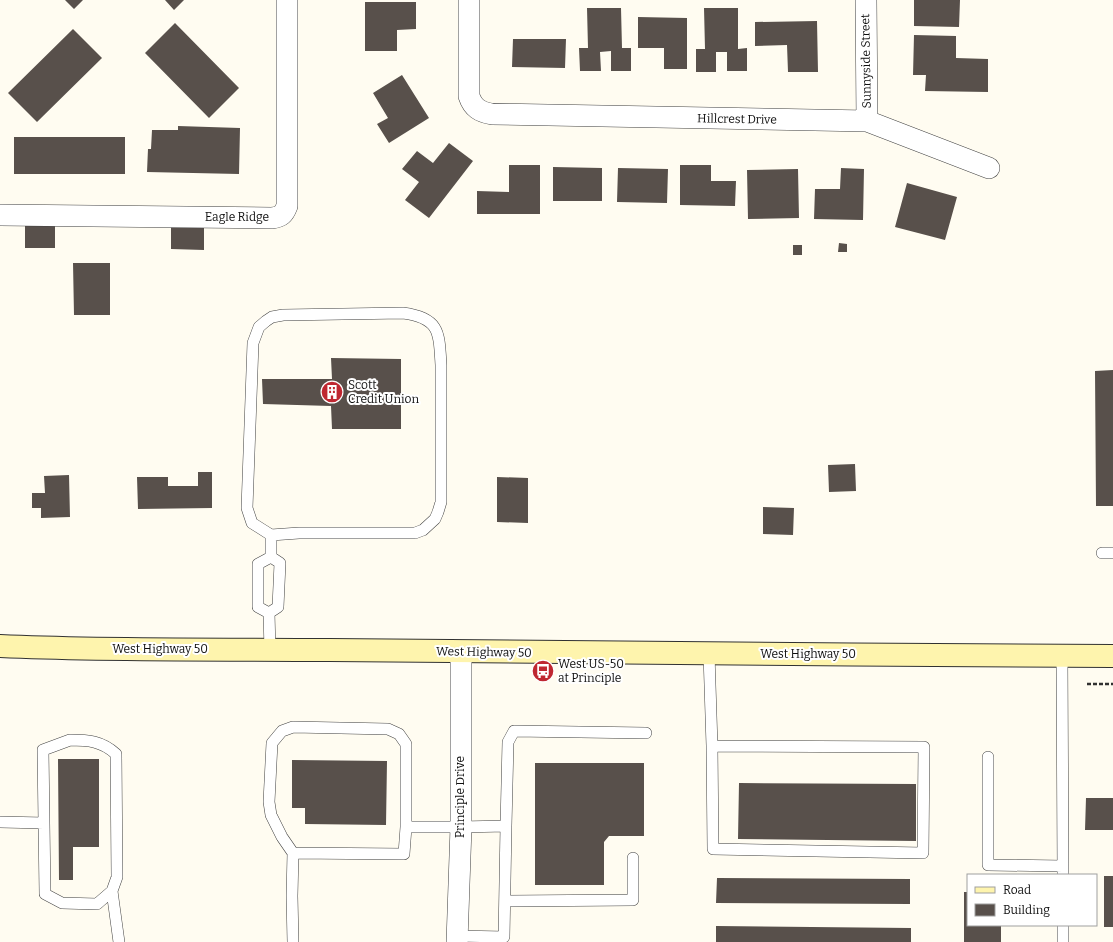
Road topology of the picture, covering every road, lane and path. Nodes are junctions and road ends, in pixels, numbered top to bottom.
1 (287, 0) edge
2 (469, 0) edge
3 (866, 0) edge
4 (867, 121) junction
5 (988, 168) dead end
6 (0, 214) edge
7 (271, 535) junction
8 (271, 557) junction
9 (269, 613) junction
10 (0, 646) edge
11 (270, 650) junction
12 (461, 652) junction
13 (709, 654) junction
14 (1062, 656) junction
15 (1113, 656) edge
16 (1087, 684) dead end
17 (1113, 684) edge
18 (646, 733) dead end
19 (712, 746) junction
20 (988, 757) dead end
21 (0, 822) edge
22 (44, 823) junction
23 (406, 826) junction
24 (506, 826) junction
25 (460, 827) junction
26 (294, 853) junction
27 (633, 858) dead end
28 (1063, 870) edge
29 (112, 891) junction
30 (505, 901) junction
31 (1063, 926) edge
32 (458, 939) edge
33 (508, 939) edge
34 (119, 942) edge
35 (293, 942) edge
36 (1064, 942) edge

1 - 6 street, Eagle Ridge
2 - 4 street, Hillcrest Drive
3 - 4 street, Sunnyside Street
4 - 5 street, Hillcrest Drive
7 - 7 lane
7 - 8 lane
8 - 9 lane
8 - 9 lane
9 - 11 lane
10 - 11 main road, West Highway 50
11 - 12 main road, West Highway 50
12 - 13 main road, West Highway 50
12 - 25 street, Principle Drive
13 - 14 main road, West Highway 50
13 - 19 lane
14 - 15 main road, West Highway 50
14 - 28 lane
16 - 17 path
18 - 24 lane
19 - 19 lane
20 - 28 lane
21 - 22 lane
22 - 29 lane
22 - 29 lane
23 - 25 lane
23 - 26 lane
23 - 26 lane
24 - 25 lane
24 - 30 lane
25 - 32 street, Principle Drive
26 - 35 lane
27 - 30 lane
29 - 34 lane
30 - 33 lane
31 - 36 lane
32 - 33 lane

